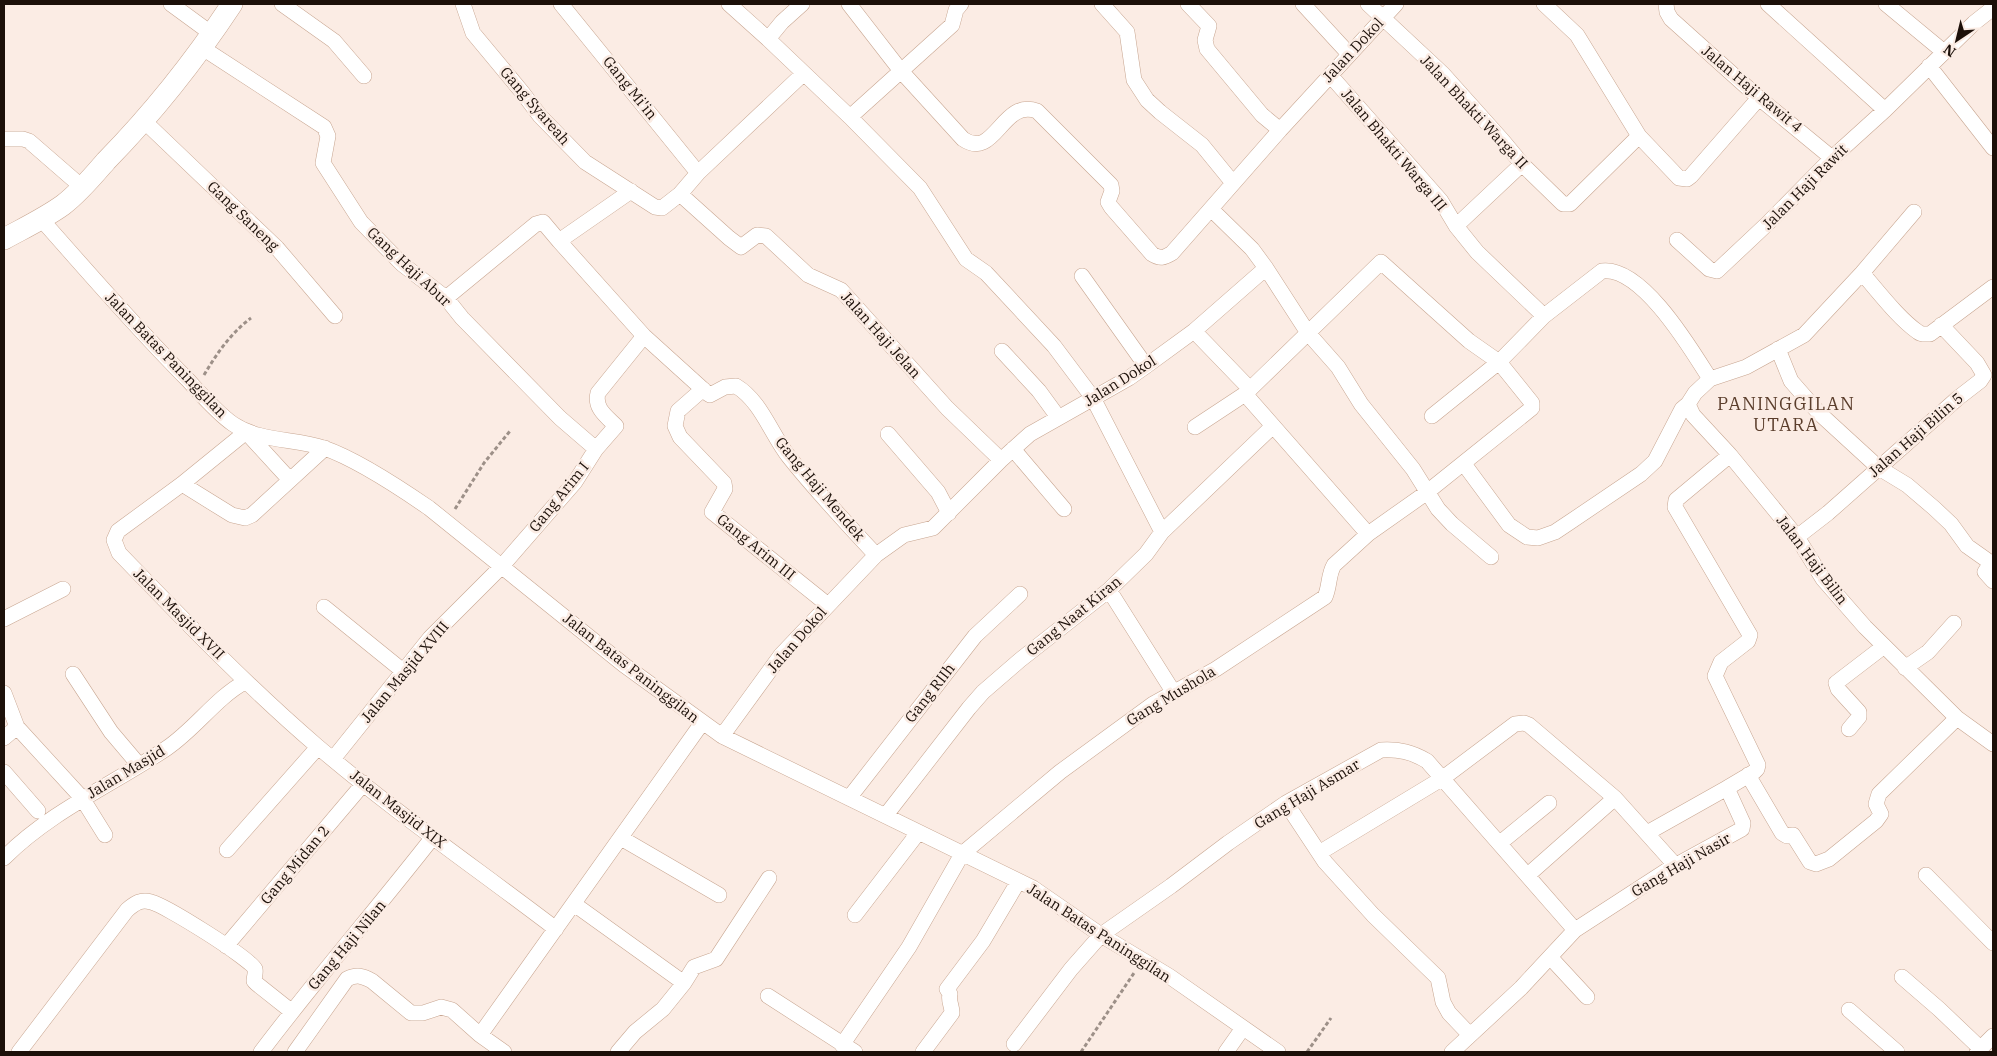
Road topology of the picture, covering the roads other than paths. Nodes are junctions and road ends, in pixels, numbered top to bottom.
1 (171, 4) edge
2 (232, 4) edge
3 (282, 4) edge
4 (463, 4) edge
5 (561, 4) edge
6 (729, 4) edge
7 (802, 4) edge
8 (849, 4) edge
9 (961, 4) edge
10 (1102, 4) edge
11 (1188, 4) edge
12 (1303, 4) edge
13 (1368, 4) edge
14 (1396, 4) edge
15 (1544, 4) edge
16 (1666, 4) edge
17 (1768, 4) edge
18 (1886, 4) edge
19 (1993, 8) edge
20 (1383, 18) junction
21 (768, 39) junction
22 (207, 40) junction
23 (1944, 52) junction
24 (1349, 54) junction
25 (1929, 66) junction
26 (901, 71) junction
27 (803, 74) junction
28 (1330, 75) junction
29 (364, 76) dead end
30 (1759, 98) junction
31 (1885, 110) junction
32 (850, 117) junction
33 (144, 121) junction
34 (1280, 130) junction
35 (1639, 136) junction
36 (4, 139) edge
37 (1993, 148) edge
38 (1832, 158) junction
39 (1522, 164) junction
40 (698, 173) junction
41 (1233, 183) junction
42 (82, 187) junction
43 (631, 191) junction
44 (680, 194) junction
45 (1211, 209) junction
46 (1914, 212) dead end
47 (41, 219) junction
48 (1456, 226) junction
49 (4, 239) edge
50 (1677, 240) dead end
51 (559, 241) junction
52 (1266, 268) junction
53 (1862, 272) junction
54 (1082, 276) dead end
55 (1993, 288) edge
56 (446, 298) junction
57 (335, 316) dead end
58 (1544, 316) junction
59 (1941, 325) junction
60 (1194, 331) junction
61 (1308, 332) junction
62 (644, 336) junction
63 (1778, 349) junction
64 (1002, 351) dead end
65 (1499, 362) junction
66 (1146, 366) junction
67 (1710, 379) junction
68 (703, 390) junction
69 (1248, 392) junction
70 (1093, 398) junction
71 (1688, 404) junction
72 (1432, 416) dead end
73 (1058, 417) junction
74 (1195, 427) dead end
75 (1272, 427) junction
76 (246, 432) junction
77 (888, 434) dead end
78 (325, 448) junction
79 (596, 449) junction
80 (1013, 450) junction
81 (1730, 455) junction
82 (1001, 460) junction
83 (1464, 464) junction
84 (1879, 468) junction
85 (290, 480) junction
86 (182, 484) junction
87 (1426, 493) junction
88 (1064, 509) dead end
89 (949, 513) junction
90 (1162, 532) junction
91 (1368, 534) junction
92 (1797, 537) junction
93 (876, 555) junction
94 (1491, 557) dead end
95 (501, 567) junction
96 (1993, 581) edge
97 (63, 589) dead end
98 (1109, 590) junction
99 (1020, 594) dead end
100 (828, 605) junction
101 (324, 607) dead end
102 (4, 619) edge
103 (1954, 623) dead end
104 (1883, 647) junction
105 (1906, 668) junction
106 (403, 672) junction
107 (73, 674) dead end
108 (245, 682) junction
109 (4, 693) edge
110 (1174, 693) junction
111 (1957, 718) junction
112 (702, 723) junction
113 (17, 727) junction
114 (1849, 729) dead end
115 (722, 736) junction
116 (4, 738) edge
117 (1993, 744) edge
118 (318, 747) junction
119 (333, 759) junction
120 (139, 765) junction
121 (4, 772) edge
122 (1748, 775) junction
123 (1443, 778) junction
124 (364, 784) junction
125 (1727, 788) junction
126 (82, 798) junction
127 (848, 798) junction
128 (1615, 798) junction
129 (1549, 802) dead end
130 (1286, 803) junction
131 (38, 811) dead end
132 (886, 815) junction
133 (918, 833) junction
134 (1646, 833) junction
135 (106, 835) dead end
136 (433, 838) junction
137 (621, 838) junction
138 (1500, 843) junction
139 (227, 850) dead end
140 (1319, 853) junction
141 (962, 854) junction
142 (4, 858) edge
143 (1676, 866) junction
144 (1528, 875) junction
145 (1926, 875) dead end
146 (768, 878) dead end
147 (1018, 882) junction
148 (718, 896) dead end
149 (574, 904) junction
150 (855, 915) dead end
151 (556, 929) junction
152 (1575, 930) junction
153 (1101, 935) junction
154 (1993, 943) edge
155 (226, 946) junction
156 (1550, 957) junction
157 (1902, 977) dead end
158 (684, 983) junction
159 (768, 996) dead end
160 (1587, 997) dead end
161 (1849, 1010) dead end
162 (292, 1011) junction
163 (1242, 1028) junction
164 (480, 1035) junction
165 (1993, 1036) edge
166 (1014, 1044) dead end
167 (1464, 1045) edge
168 (849, 1048) edge
169 (1979, 1050) edge
170 (19, 1052) edge
171 (261, 1052) edge
172 (295, 1052) edge
173 (504, 1052) edge
174 (618, 1052) edge
175 (923, 1052) edge
176 (1226, 1052) edge
177 (1278, 1052) edge
178 (1897, 1052) edge

1 - 22 street, Gang Haji Abur
2 - 22 main road
3 - 29 street
4 - 43 street, Gang Syareah
5 - 40 street, Gang Mi'in
6 - 21 street
7 - 21 street
8 - 26 street
9 - 26 street
10 - 41 street
11 - 34 street
12 - 24 street
13 - 20 street, Jalan Bhakti Warga II
14 - 20 street, Jalan Dokol
15 - 35 street
16 - 30 street, Jalan Haji Rawit 4
17 - 31 street
18 - 23 street
19 - 23 street, Jalan Haji Rawit
20 - 24 street, Jalan Dokol
20 - 39 street, Jalan Bhakti Warga II
21 - 27 street
22 - 33 main road
22 - 56 street, Gang Haji Abur
23 - 25 street, Jalan Haji Rawit
24 - 28 street, Jalan Dokol
25 - 31 street, Jalan Haji Rawit
25 - 37 street
26 - 32 street
26 - 45 street, Jalan Dokol
27 - 32 street
27 - 40 street, Gang Syareah
28 - 34 street, Jalan Dokol
28 - 48 street, Jalan Bhakti Warga III
30 - 35 street
30 - 38 street, Jalan Haji Rawit 4
31 - 38 street, Jalan Haji Rawit
32 - 70 street
33 - 42 main road
33 - 57 street, Gang Saneng
34 - 41 street, Jalan Dokol
35 - 39 street, Jalan Bhakti Warga II
36 - 42 street
38 - 50 street, Jalan Haji Rawit
39 - 48 street
40 - 44 street, Gang Syareah
41 - 45 street, Jalan Dokol
42 - 47 main road
43 - 44 street, Gang Syareah
43 - 51 street
44 - 82 street, Jalan Haji Jelan
45 - 52 street
46 - 53 street
47 - 49 main road
47 - 76 street, Jalan Batas Paninggilan
48 - 58 street, Jalan Bhakti Warga III
51 - 56 street
51 - 62 street
52 - 60 street, Jalan Dokol
52 - 61 street
53 - 59 street
53 - 63 street
54 - 66 street
55 - 59 street
56 - 79 street, Gang Haji Abur
58 - 65 street
58 - 67 street
59 - 84 street, Jalan Haji Bilin 5
60 - 66 street, Jalan Dokol
60 - 69 street
61 - 65 street
61 - 69 street
61 - 87 street
62 - 68 street
62 - 79 street, Gang Arim I
63 - 67 street
63 - 84 street
64 - 73 street
65 - 72 street
65 - 83 street, Gang Mushola
66 - 70 street, Jalan Dokol
67 - 71 street
68 - 93 street, Gang Haji Mendek
68 - 100 street, Gang Arim III
69 - 74 street
69 - 75 street
70 - 73 street, Jalan Dokol
70 - 90 street
71 - 81 street, Jalan Haji Bilin
71 - 83 street
73 - 80 street, Jalan Dokol
75 - 90 street, Gang Naat Kiran
75 - 91 street
76 - 78 street, Jalan Batas Paninggilan
76 - 85 street
76 - 86 street
77 - 89 street
78 - 85 street
78 - 95 street, Jalan Batas Paninggilan
79 - 95 street, Gang Arim I
80 - 82 street, Jalan Dokol
80 - 88 street
81 - 92 street, Jalan Haji Bilin
81 - 122 street
82 - 89 street, Jalan Dokol
83 - 87 street, Gang Mushola
84 - 92 street, Jalan Haji Bilin 5
84 - 96 street
85 - 86 street
86 - 108 street, Jalan Masjid XVII
87 - 91 street, Gang Mushola
87 - 94 street
89 - 93 street, Jalan Dokol
90 - 98 street, Gang Naat Kiran
91 - 110 street, Gang Mushola
92 - 104 street, Jalan Haji Bilin
93 - 100 street, Jalan Dokol
95 - 106 street, Jalan Masjid XVIII
95 - 112 street, Jalan Batas Paninggilan
97 - 102 street
98 - 110 street
98 - 132 street, Gang Naat Kiran
99 - 127 street, Gang RIIh
100 - 115 street, Jalan Dokol
101 - 106 street
103 - 105 street
104 - 105 street, Jalan Haji Bilin
104 - 114 street
105 - 111 street, Jalan Haji Bilin
106 - 119 street, Jalan Masjid XVIII
107 - 120 street
108 - 118 street, Jalan Masjid XIX
108 - 120 street, Jalan Masjid
109 - 113 street
110 - 141 street, Gang Mushola
111 - 117 street, Jalan Haji Bilin
111 - 122 street
112 - 115 street, Jalan Batas Paninggilan
112 - 137 street
113 - 116 street
113 - 126 street
115 - 127 street, Jalan Batas Paninggilan
118 - 119 street, Jalan Masjid XIX
118 - 139 street
119 - 124 street, Jalan Masjid XIX
120 - 126 street, Jalan Masjid
121 - 131 street
122 - 125 street
123 - 128 street
123 - 130 street, Gang Haji Asmar
123 - 138 street, Gang Haji Asmar
123 - 140 street
124 - 136 street, Jalan Masjid XIX
124 - 155 street, Gang Midan 2
125 - 134 street
125 - 143 street, Gang Haji Nasir
126 - 135 street
126 - 142 street, Jalan Masjid
127 - 132 street, Jalan Batas Paninggilan
128 - 134 street
128 - 144 street
129 - 138 street
130 - 140 street
130 - 153 street, Gang Haji Asmar
132 - 133 street, Jalan Batas Paninggilan
133 - 141 street, Jalan Batas Paninggilan
133 - 150 street
134 - 143 street
136 - 151 street, Jalan Masjid XIX
136 - 162 street, Gang Haji Nilan
137 - 148 street
137 - 149 street
138 - 144 street, Gang Haji Asmar
140 - 167 street
141 - 147 street, Jalan Batas Paninggilan
141 - 168 street
143 - 152 street, Gang Haji Nasir
144 - 152 street, Gang Haji Asmar
145 - 154 street
146 - 158 street
147 - 153 street, Jalan Batas Paninggilan
147 - 175 street
149 - 151 street
149 - 158 street
151 - 164 street
152 - 156 street, Gang Haji Nasir
153 - 163 street, Jalan Batas Paninggilan
153 - 166 street, Gang Haji Asmar
155 - 162 street
155 - 170 street
156 - 160 street
156 - 167 street, Gang Haji Nasir
157 - 169 street
158 - 174 street
159 - 168 street
161 - 178 street
162 - 171 street, Gang Haji Nilan
163 - 176 street
163 - 177 street, Jalan Batas Paninggilan
164 - 172 street
164 - 173 street
165 - 169 street

